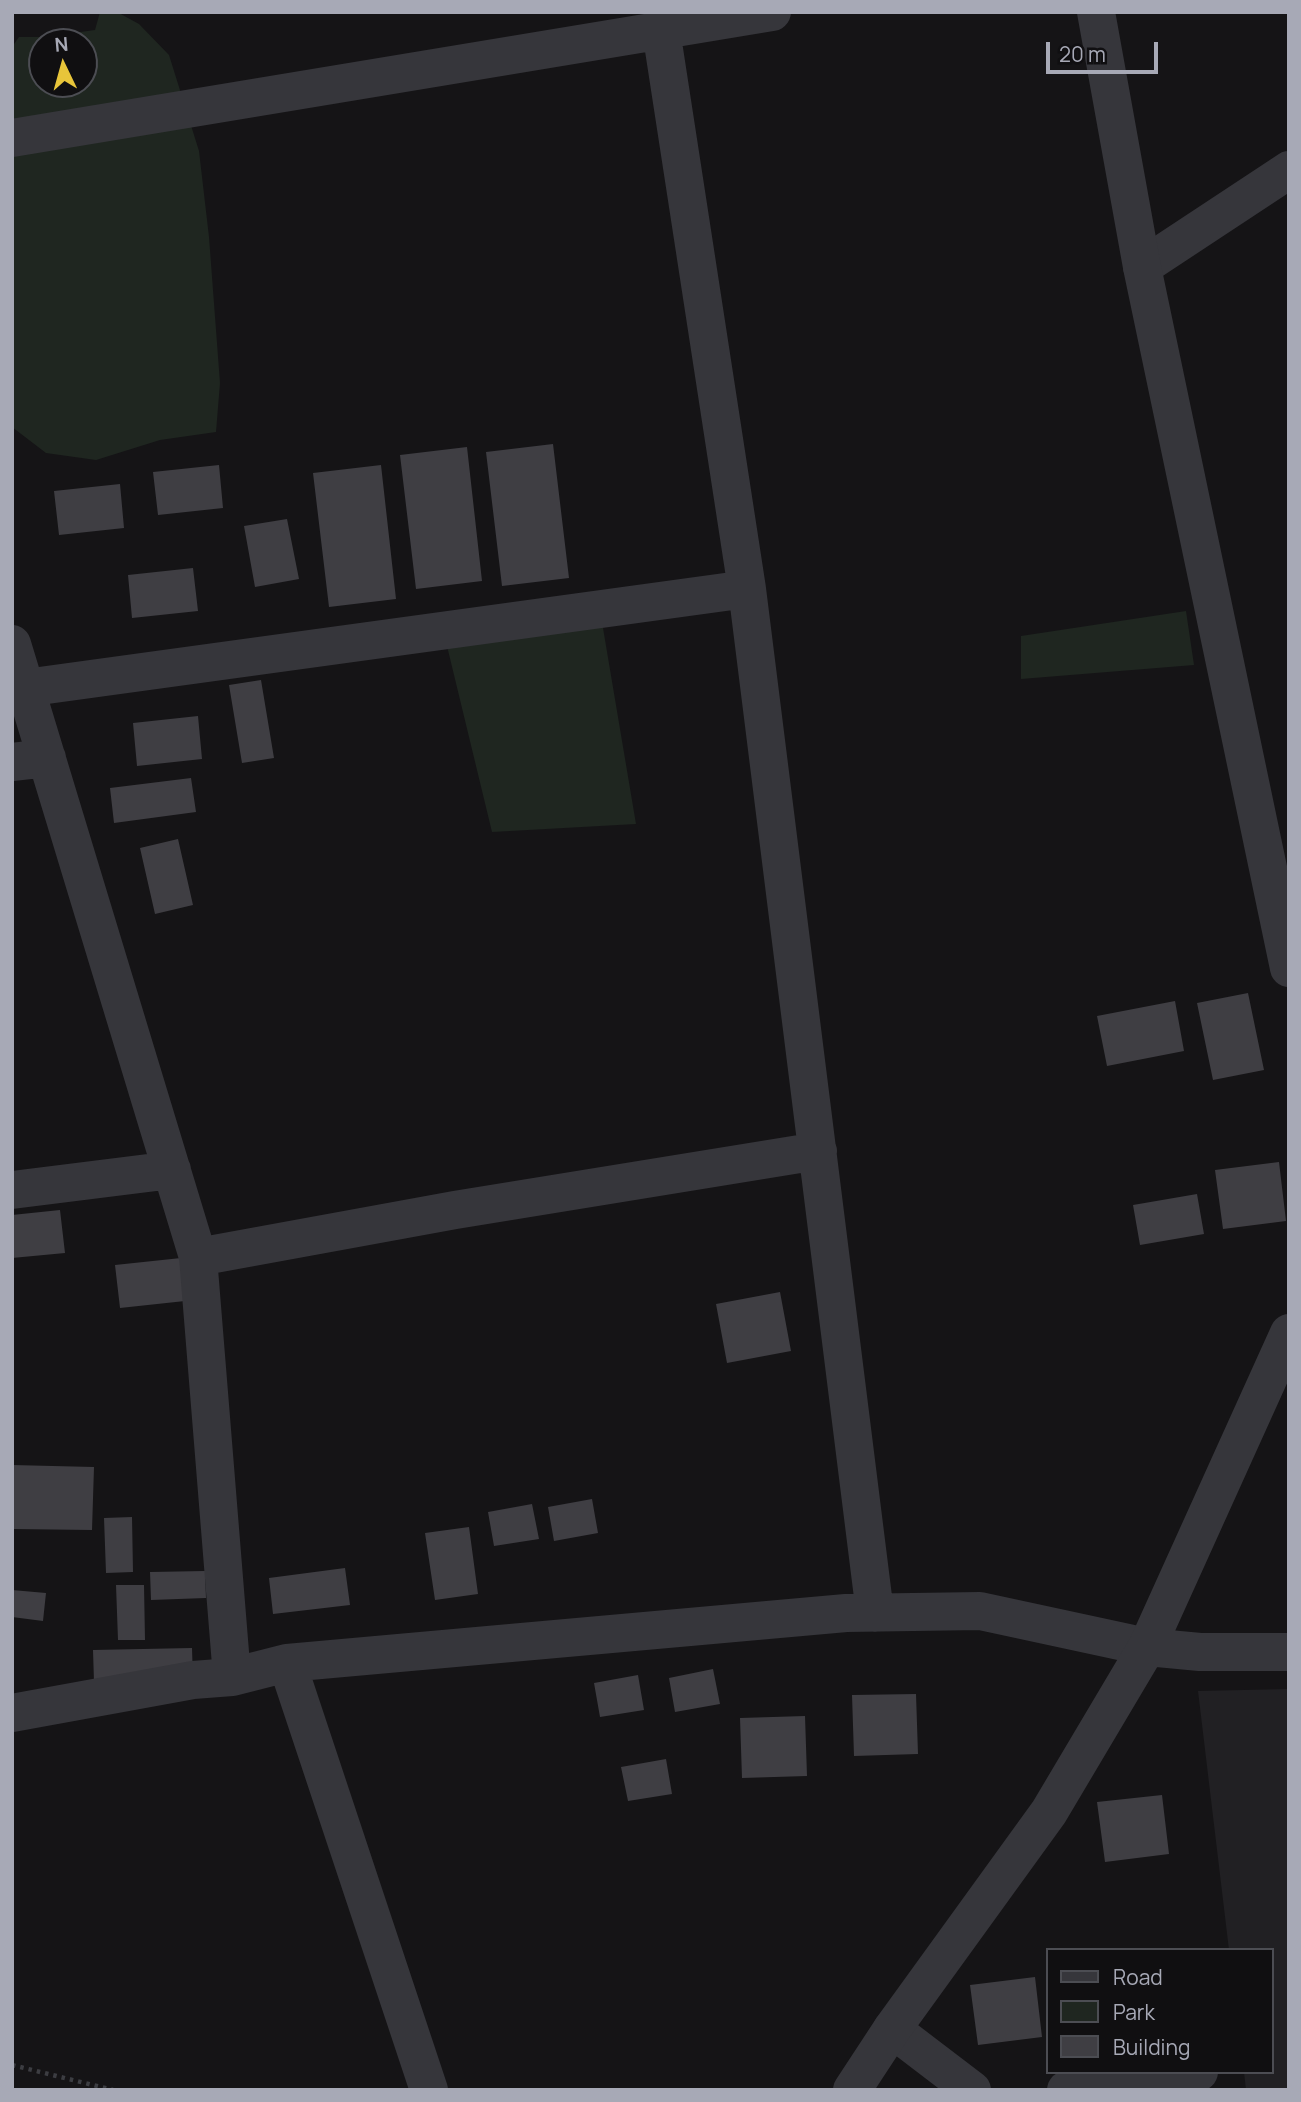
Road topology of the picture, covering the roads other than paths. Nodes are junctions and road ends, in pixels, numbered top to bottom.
1 (772, 12) edge
2 (1096, 12) edge
3 (596, 27) edge
4 (661, 30) junction
5 (12, 138) edge
6 (1289, 170) edge
7 (1142, 267) junction
8 (747, 589) junction
9 (12, 643) edge
10 (25, 688) junction
11 (30, 760) edge
12 (1289, 968) edge
13 (818, 1151) junction
14 (172, 1170) junction
15 (12, 1190) edge
16 (198, 1257) junction
17 (1289, 1333) edge
18 (875, 1613) junction
19 (1147, 1647) junction
20 (1289, 1652) edge
21 (287, 1663) junction
22 (232, 1678) junction
23 (12, 1713) edge
24 (892, 2029) junction
25 (1184, 2074) edge
26 (429, 2090) edge
27 (852, 2090) edge
28 (972, 2090) edge
29 (1066, 2090) edge

1 - 4 street
2 - 7 street
3 - 4 street
3 - 5 street
4 - 8 street
6 - 7 street
7 - 12 street
8 - 10 street
8 - 13 street
9 - 10 street
10 - 11 street
11 - 14 street
13 - 16 street
13 - 18 street
14 - 15 street
14 - 16 street
16 - 22 street
17 - 19 street
18 - 19 street
18 - 21 street
19 - 20 street
19 - 24 street
21 - 22 street
21 - 26 street
22 - 23 street
24 - 27 street
24 - 28 street
25 - 29 street

